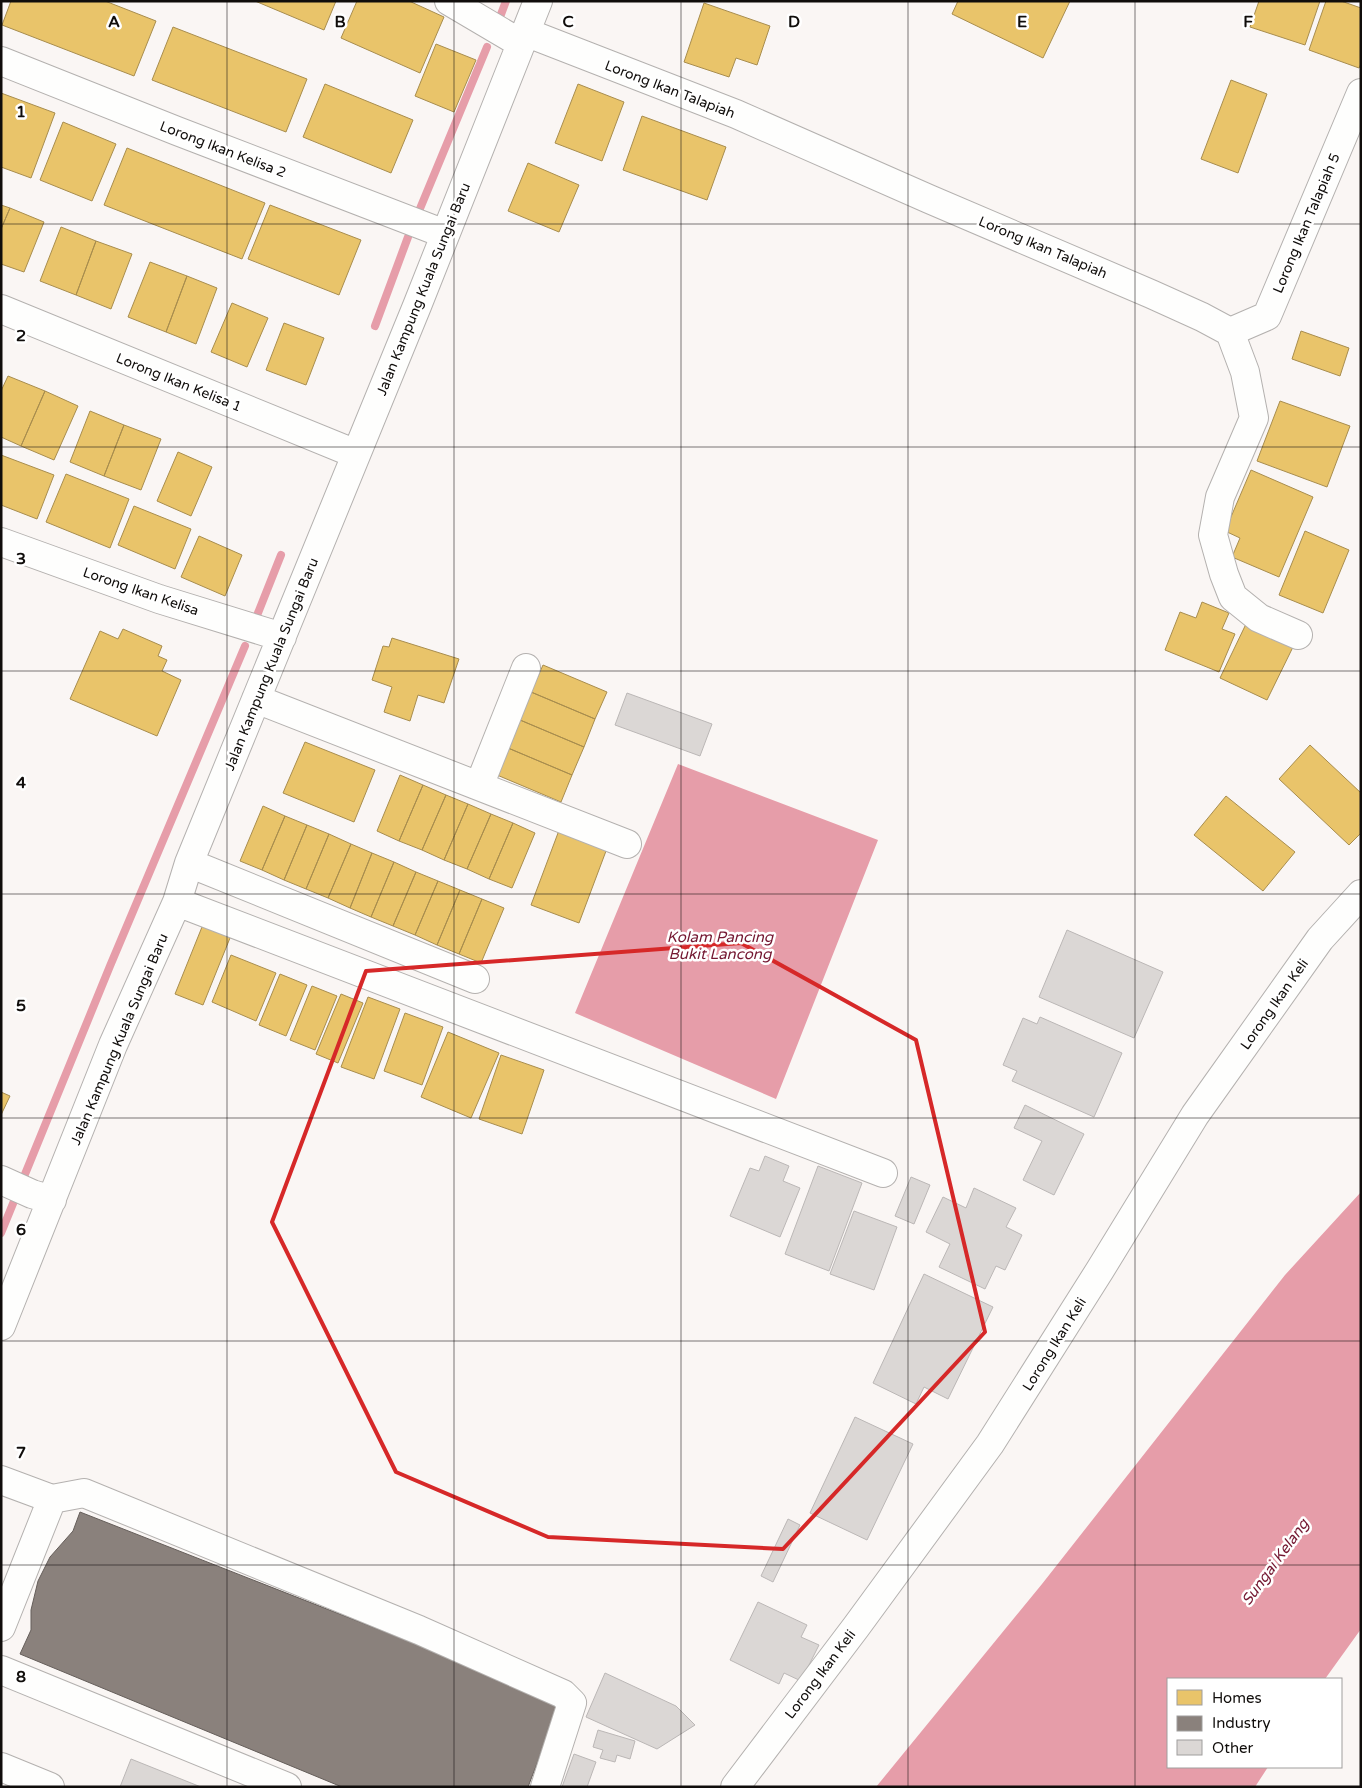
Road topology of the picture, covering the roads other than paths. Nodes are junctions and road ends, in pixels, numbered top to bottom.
1 (449, 1) edge
2 (538, 1) edge
3 (523, 38) junction
4 (1, 61) edge
5 (1361, 93) edge
6 (445, 234) junction
7 (1, 309) edge
8 (1230, 332) junction
9 (356, 454) junction
10 (1, 542) edge
11 (1298, 634) dead end
12 (282, 637) junction
13 (526, 668) dead end
14 (256, 699) junction
15 (479, 786) junction
16 (627, 844) dead end
17 (189, 863) junction
18 (1361, 894) edge
19 (177, 902) junction
20 (475, 979) dead end
21 (883, 1173) dead end
22 (23, 1190) edge
23 (2, 1319) edge
24 (1, 1480) edge
25 (52, 1499) junction
26 (1, 1627) edge
27 (1, 1670) edge
28 (1, 1767) edge
29 (50, 1787) edge
30 (288, 1787) edge
31 (545, 1787) edge
32 (735, 1787) edge

1 - 3 street, Lorong Ikan Talapiah
2 - 3 street, Jalan Kampung Kuala Sungai Baru
3 - 6 street, Jalan Kampung Kuala Sungai Baru
3 - 8 street, Lorong Ikan Talapiah
4 - 6 street, Lorong Ikan Kelisa 2
5 - 8 street, Lorong Ikan Talapiah 5
6 - 9 street, Jalan Kampung Kuala Sungai Baru
7 - 9 street, Lorong Ikan Kelisa 1
8 - 11 street
9 - 12 street, Jalan Kampung Kuala Sungai Baru
10 - 12 street, Lorong Ikan Kelisa
12 - 14 street, Jalan Kampung Kuala Sungai Baru
13 - 15 street
14 - 15 street
14 - 17 street, Jalan Kampung Kuala Sungai Baru
15 - 16 street
17 - 19 street, Jalan Kampung Kuala Sungai Baru
17 - 20 street
18 - 32 street, Lorong Ikan Keli
19 - 21 street
19 - 22 street, Jalan Kampung Kuala Sungai Baru
22 - 23 street, Jalan Kampung Kuala Sungai Baru
24 - 25 street
25 - 26 street
25 - 31 street
27 - 30 street
28 - 29 street

